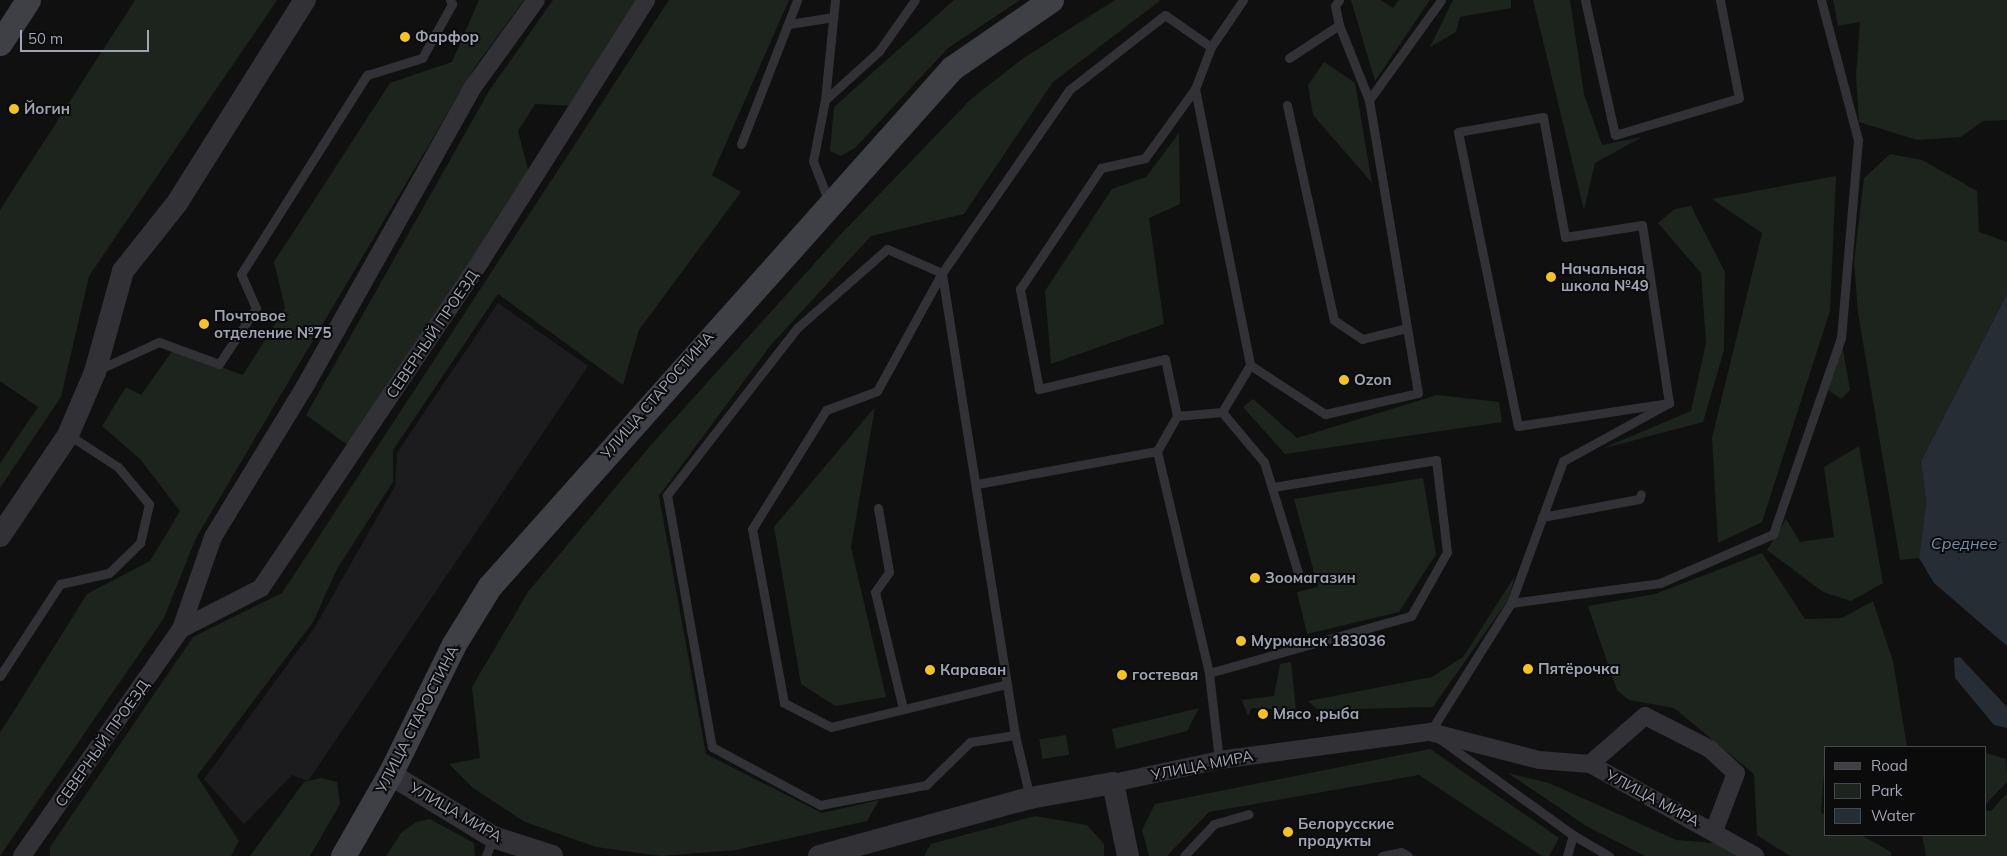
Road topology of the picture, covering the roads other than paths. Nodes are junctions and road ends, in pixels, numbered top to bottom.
1 (28, 0) edge
2 (305, 0) edge
3 (450, 0) edge
4 (536, 0) edge
5 (646, 0) edge
6 (797, 0) edge
7 (835, 0) edge
8 (915, 0) edge
9 (1052, 0) edge
10 (1243, 0) edge
11 (1339, 0) edge
12 (1441, 0) edge
13 (1585, 0) edge
14 (1720, 0) edge
15 (1821, 0) edge
16 (833, 17) junction
17 (789, 24) junction
18 (1339, 25) junction
19 (0, 43) edge
20 (1211, 47) junction
21 (1289, 58) dead end
22 (1195, 89) junction
23 (826, 100) junction
24 (1369, 100) junction
25 (1287, 105) dead end
26 (741, 144) dead end
27 (829, 202) junction
28 (942, 273) junction
29 (1407, 328) junction
30 (1250, 365) junction
31 (94, 372) junction
32 (1669, 403) junction
33 (1222, 412) junction
34 (1177, 416) junction
35 (68, 435) junction
36 (1157, 451) junction
37 (978, 484) junction
38 (1273, 487) junction
39 (1641, 494) dead end
40 (878, 508) dead end
41 (1542, 517) junction
42 (0, 536) edge
43 (1300, 579) dead end
44 (1511, 603) junction
45 (181, 629) junction
46 (1209, 673) junction
47 (0, 676) edge
48 (1007, 684) junction
49 (903, 709) junction
50 (1430, 732) junction
51 (1015, 736) junction
52 (1218, 760) junction
53 (1590, 764) junction
54 (390, 774) junction
55 (1113, 782) junction
56 (1030, 798) junction
57 (1249, 814) dead end
58 (1714, 831) junction
59 (1573, 835) junction
60 (490, 846) edge
61 (850, 853) edge
62 (22, 856) edge
63 (343, 856) edge
64 (552, 856) edge
65 (819, 856) edge
66 (1128, 856) edge
67 (1184, 856) edge
68 (1382, 856) edge
69 (1408, 856) edge
70 (1567, 856) edge
71 (1609, 856) edge
72 (1755, 856) edge

1 - 19 main road
2 - 31 street
3 - 31 lane
4 - 45 street, СЕВЕРНЫЙ ПРОЕЗД
5 - 45 street, СЕВЕРНЫЙ ПРОЕЗД
6 - 17 lane
7 - 16 lane
8 - 23 lane
9 - 27 main road, УЛИЦА СТАРОСТИНА
10 - 20 lane
11 - 18 lane
12 - 24 lane
13 - 14 lane
15 - 44 lane
16 - 17 lane
16 - 23 lane
17 - 26 lane
18 - 21 lane
18 - 24 lane
20 - 22 lane
20 - 28 lane
22 - 30 lane
22 - 34 lane
23 - 27 lane
24 - 29 lane
25 - 29 lane
27 - 54 main road, УЛИЦА СТАРОСТИНА
28 - 37 lane
28 - 49 lane
28 - 51 lane
29 - 30 lane
30 - 33 lane
31 - 35 street
32 - 32 lane
32 - 41 lane
33 - 34 lane
33 - 38 lane
34 - 36 lane
35 - 42 street
35 - 47 lane
36 - 37 lane
36 - 46 lane
37 - 48 lane
38 - 43 lane
38 - 46 lane
39 - 41 lane
40 - 49 lane
41 - 44 lane
44 - 50 lane
45 - 62 street, СЕВЕРНЫЙ ПРОЕЗД
46 - 52 lane
48 - 49 lane
48 - 51 lane
50 - 52 street, УЛИЦА МИРА
50 - 53 street, УЛИЦА МИРА
50 - 59 lane
51 - 56 lane
52 - 55 street, УЛИЦА МИРА
53 - 58 street, УЛИЦА МИРА
53 - 58 street, УЛИЦА МИРА
54 - 60 street, УЛИЦА МИРА
54 - 63 main road, УЛИЦА СТАРОСТИНА
55 - 56 street, УЛИЦА МИРА
55 - 66 street
56 - 61 street, УЛИЦА МИРА
57 - 67 lane
58 - 72 street
59 - 70 lane
59 - 71 lane
60 - 64 street, УЛИЦА МИРА
61 - 65 street, УЛИЦА МИРА
68 - 69 lane

